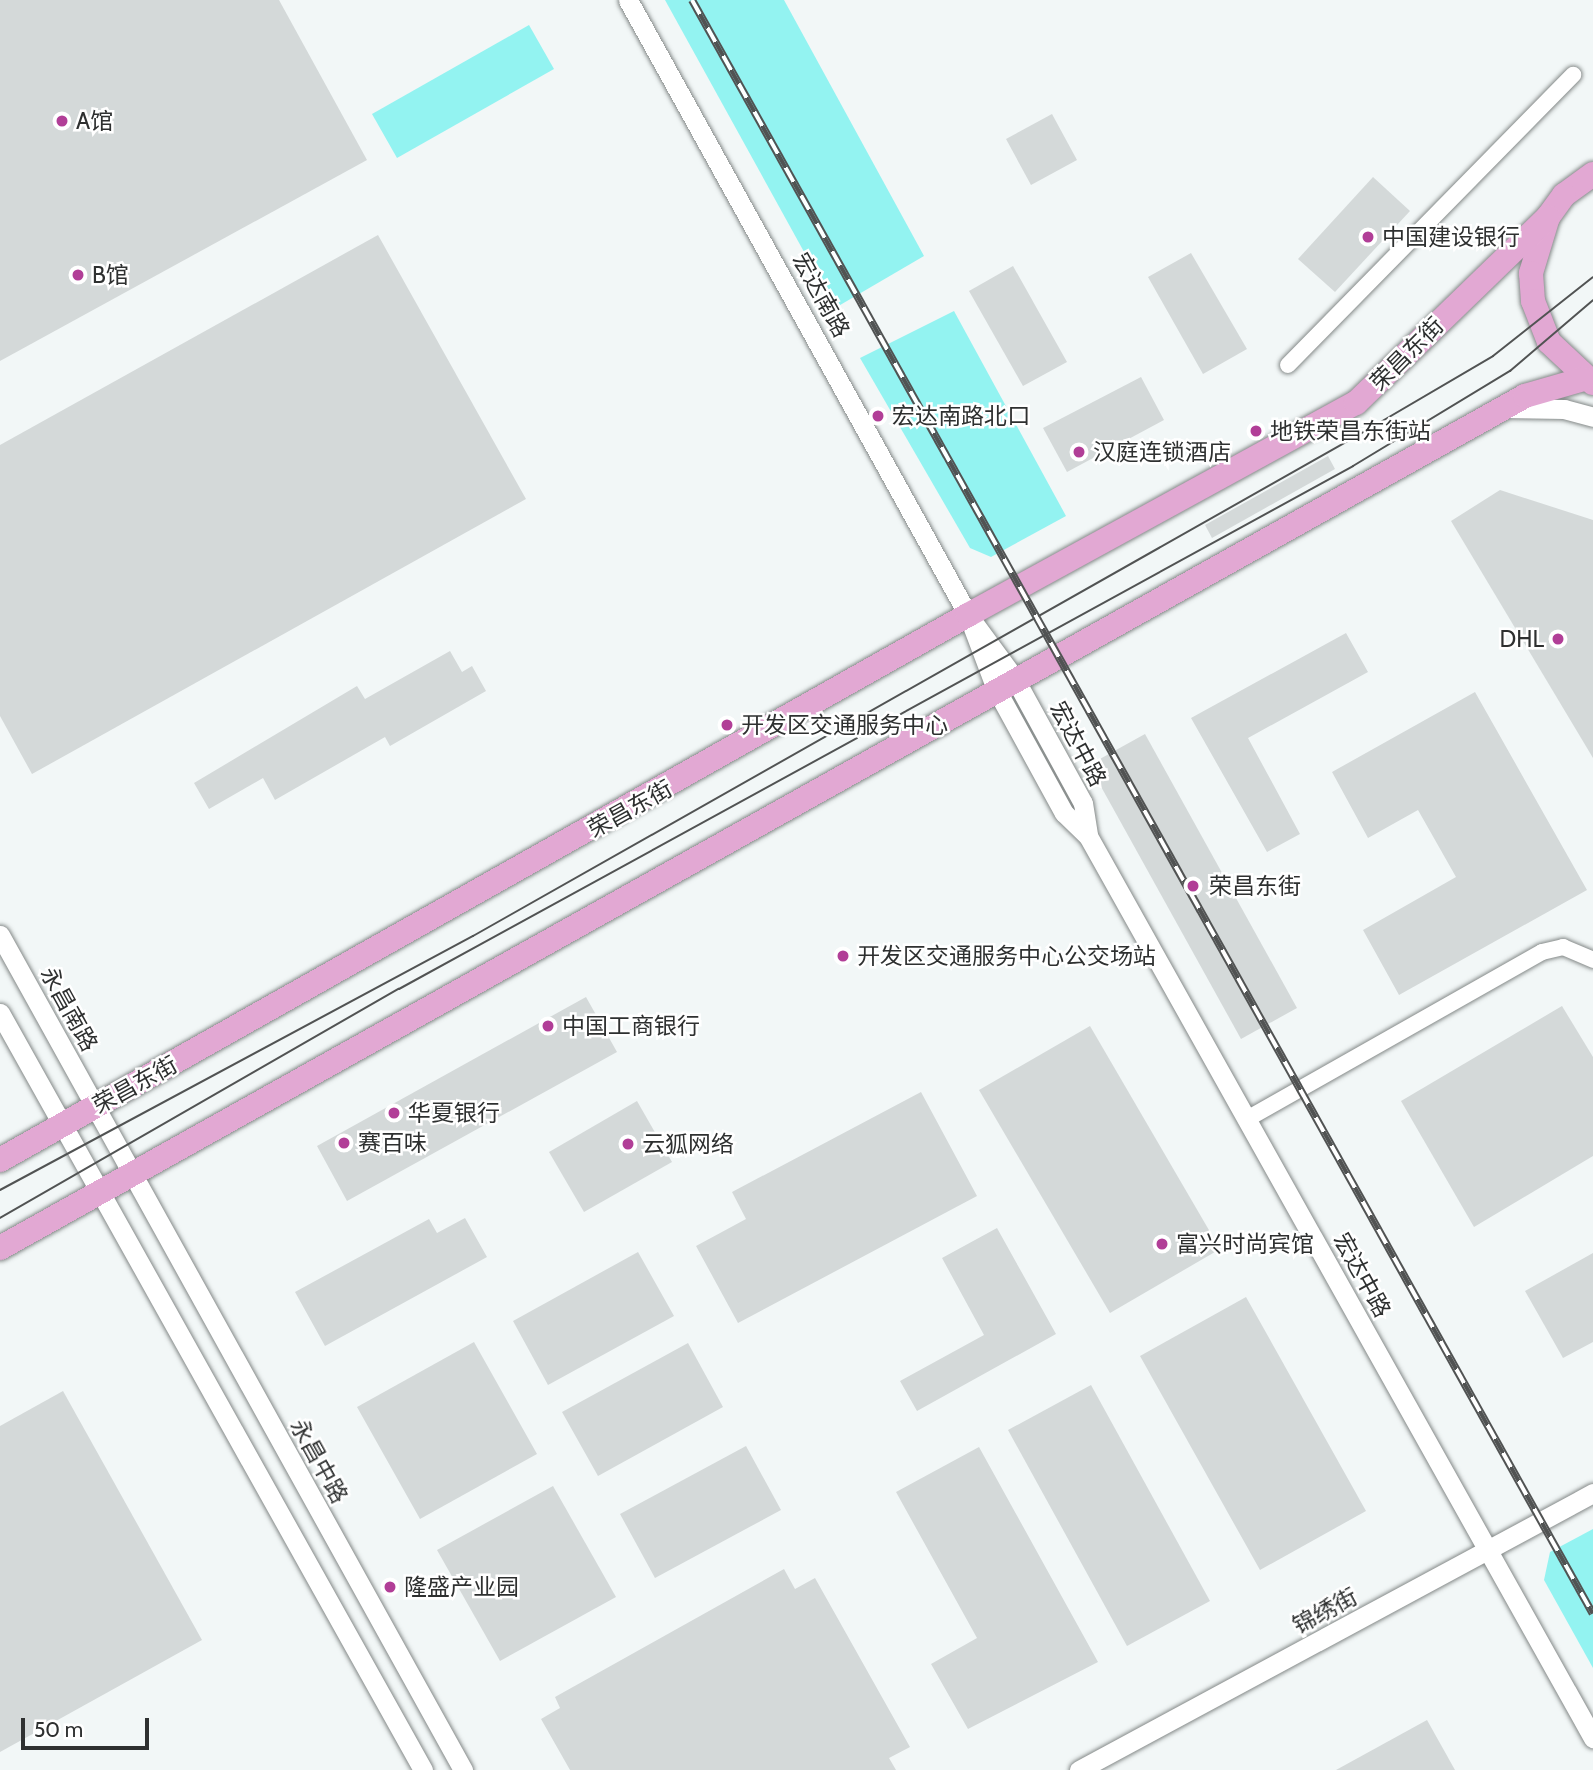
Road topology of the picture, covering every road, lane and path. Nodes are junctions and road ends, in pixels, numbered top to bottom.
1 (628, 0) edge
2 (1573, 75) dead end
3 (1591, 174) edge
4 (1548, 217) junction
5 (1288, 365) dead end
6 (1588, 381) edge
7 (1504, 408) junction
8 (1593, 417) edge
9 (968, 615) junction
10 (1006, 684) junction
11 (0, 935) edge
12 (1592, 955) edge
13 (0, 1013) edge
14 (95, 1107) junction
15 (1247, 1119) junction
16 (62, 1126) junction
17 (0, 1160) edge
18 (132, 1176) junction
19 (100, 1193) junction
20 (0, 1248) edge
21 (1593, 1493) edge
22 (1489, 1551) junction
23 (1593, 1738) edge
24 (423, 1770) edge
25 (463, 1770) edge
26 (1079, 1770) edge

1 - 9 street, 宏达南路
2 - 5 street
3 - 4 main road, 荣昌东街
4 - 6 main road
4 - 9 main road, 荣昌东街
6 - 7 main road
7 - 8 street
7 - 10 main road
9 - 10 street, 宏达南路
9 - 14 main road, 荣昌东街
10 - 15 street, 宏达中路
10 - 18 main road
11 - 14 street, 永昌南路
12 - 15 street
13 - 16 street
14 - 16 main road, 荣昌东街
14 - 18 street, 永昌南路
15 - 22 street, 宏达中路
16 - 17 main road, 荣昌东街
16 - 19 street
18 - 19 main road
18 - 25 street, 永昌中路
19 - 20 main road
19 - 24 street
21 - 22 street, 锦绣街
22 - 23 street, 宏达中路
22 - 26 street, 锦绣街

